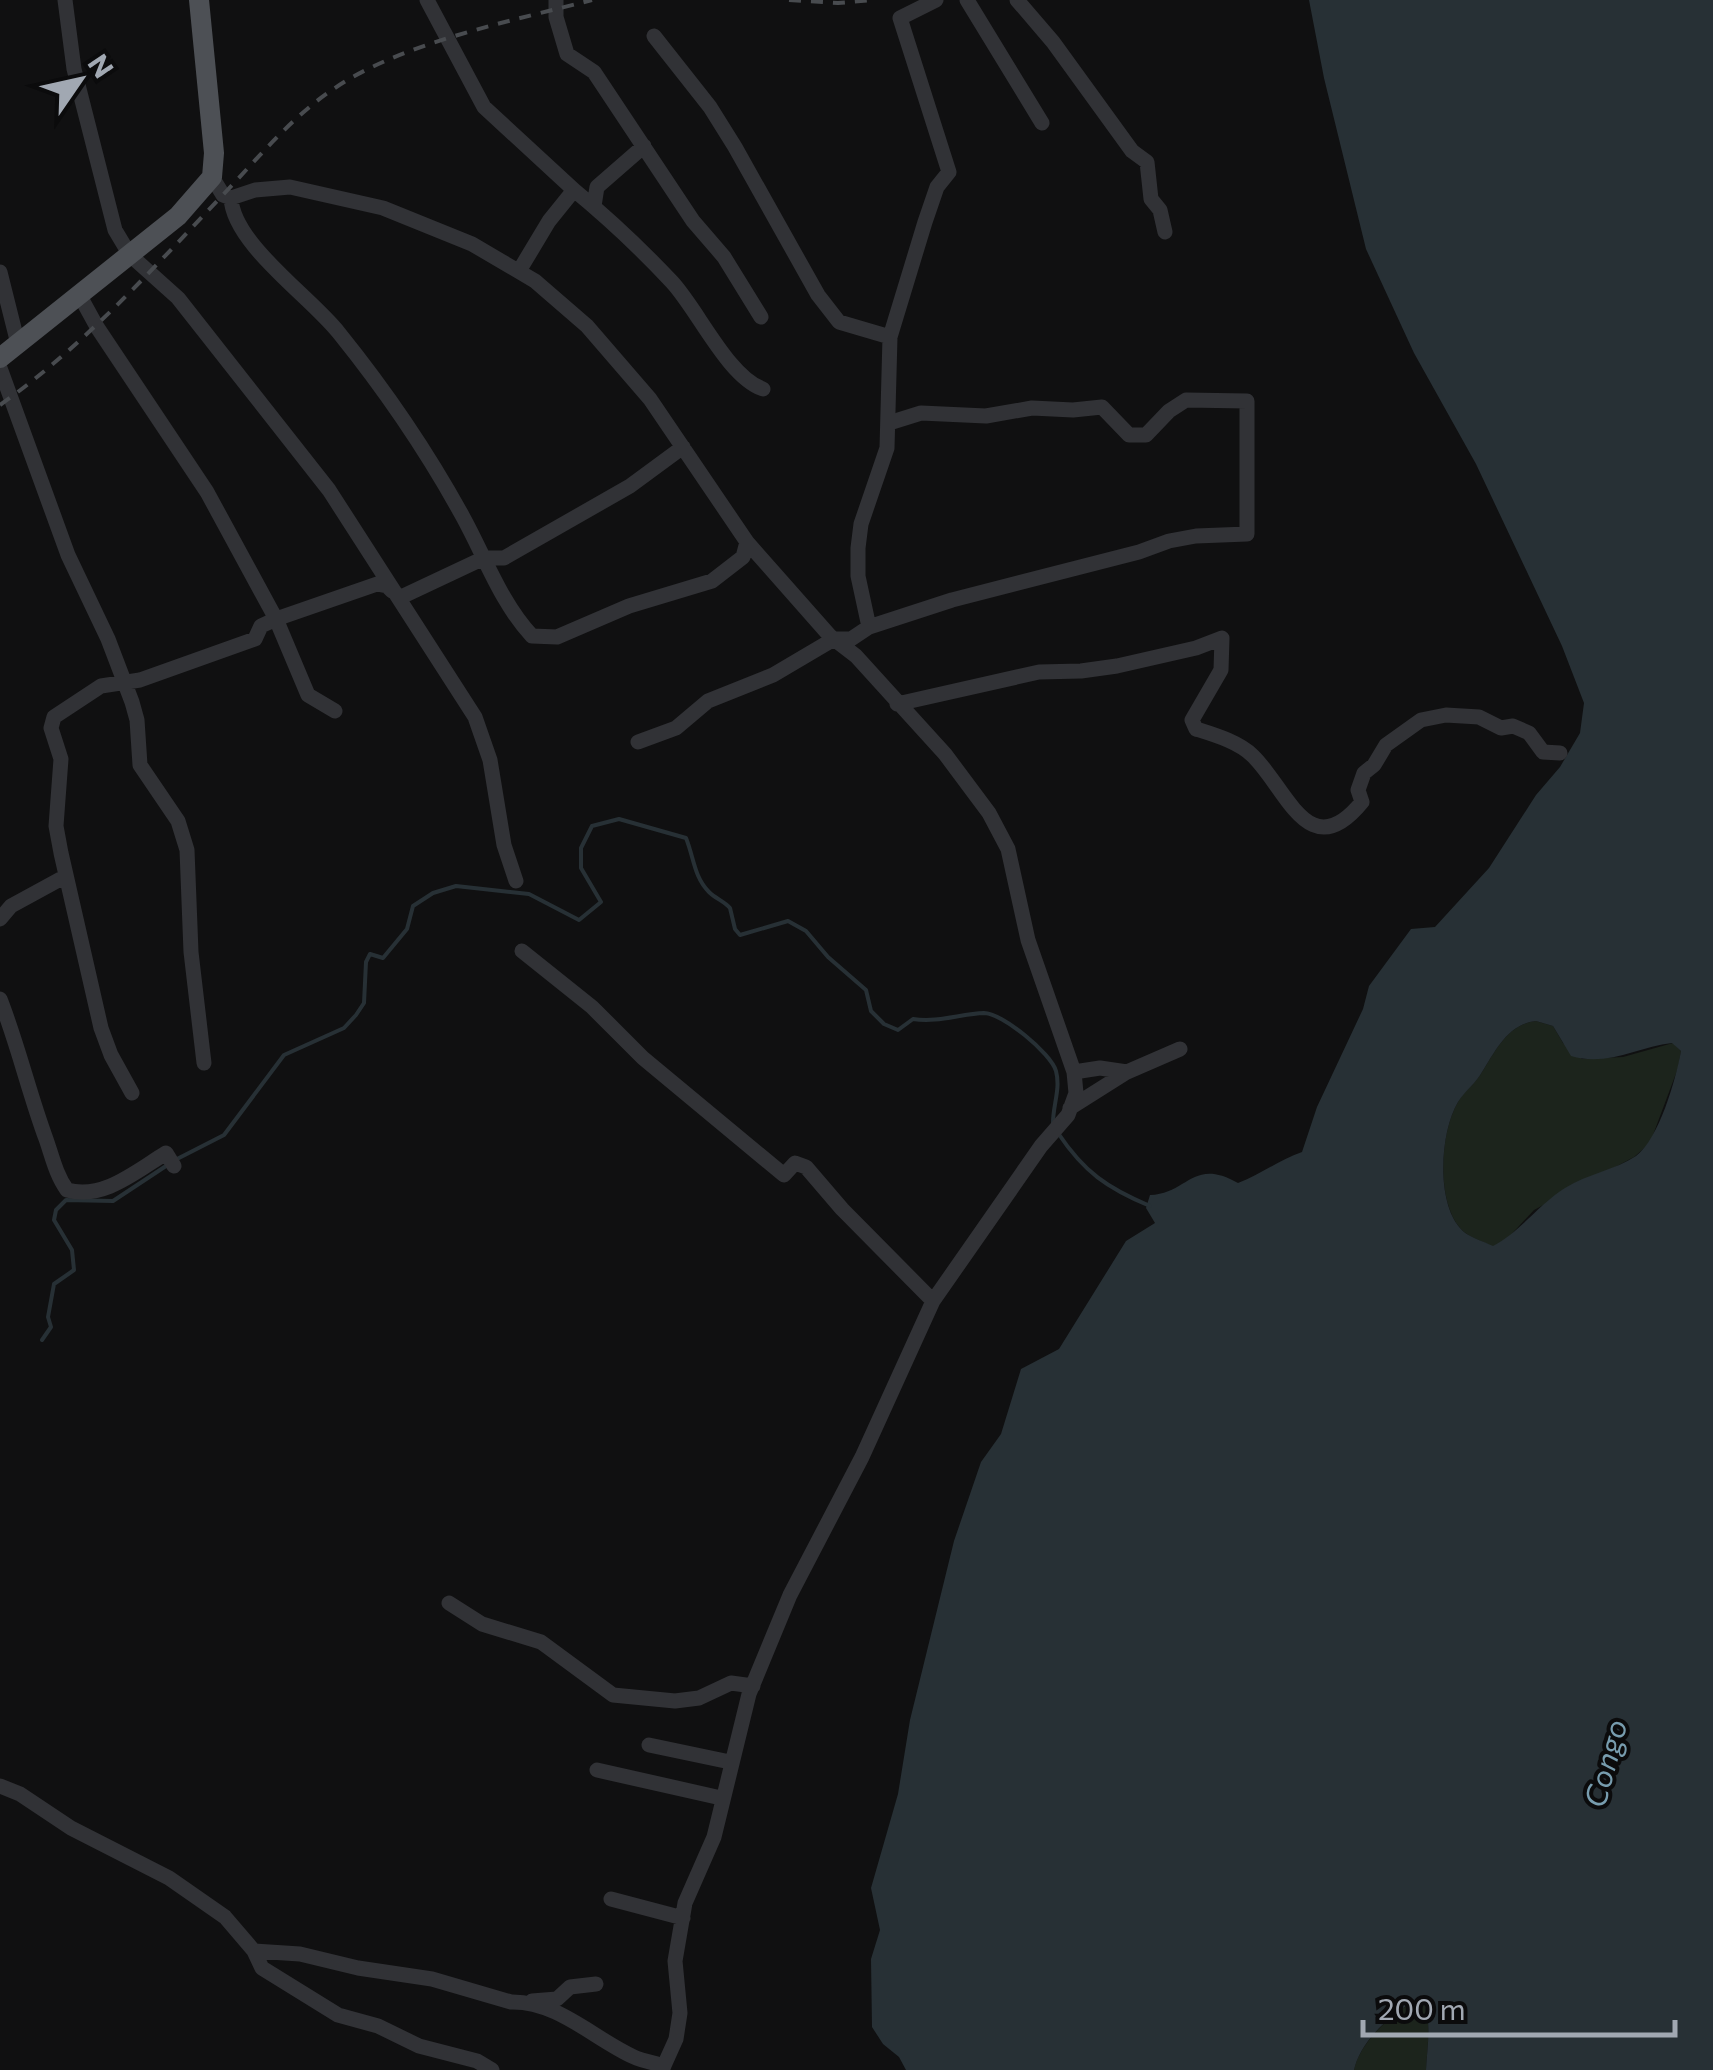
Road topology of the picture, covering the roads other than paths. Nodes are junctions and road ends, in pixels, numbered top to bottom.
1 (65, 0) edge
2 (199, 0) edge
3 (427, 0) edge
4 (556, 0) edge
5 (936, 0) edge
6 (967, 0) edge
7 (1017, 0) edge
8 (654, 36) dead end
9 (1042, 124) dead end
10 (644, 146) junction
11 (212, 177) junction
12 (574, 190) junction
13 (231, 198) junction
14 (594, 206) junction
15 (1164, 232) dead end
16 (130, 255) junction
17 (519, 271) junction
18 (0, 272) edge
19 (80, 296) junction
20 (761, 317) dead end
21 (890, 338) junction
22 (18, 344) junction
23 (0, 358) edge
24 (0, 368) edge
25 (763, 389) dead end
26 (890, 423) junction
27 (682, 447) junction
28 (747, 542) junction
29 (484, 558) junction
30 (399, 598) junction
31 (276, 619) junction
32 (869, 627) junction
33 (834, 639) junction
34 (124, 682) junction
35 (897, 704) junction
36 (335, 711) dead end
37 (638, 742) dead end
38 (1560, 753) dead end
39 (66, 876) junction
40 (516, 882) dead end
41 (0, 918) edge
42 (522, 950) dead end
43 (0, 998) edge
44 (1180, 1048) dead end
45 (204, 1063) dead end
46 (1074, 1072) junction
47 (1127, 1072) junction
48 (132, 1094) dead end
49 (1070, 1108) junction
50 (170, 1160) dead end
51 (933, 1301) junction
52 (449, 1603) dead end
53 (752, 1686) junction
54 (648, 1745) dead end
55 (730, 1762) junction
56 (598, 1770) dead end
57 (0, 1786) edge
58 (721, 1798) junction
59 (610, 1899) dead end
60 (682, 1918) junction
61 (254, 1951) junction
62 (596, 1984) dead end
63 (523, 2002) junction
64 (664, 2068) edge
65 (492, 2070) edge

1 - 16 street
2 - 11 main road
3 - 12 street
4 - 10 street
5 - 21 street
6 - 9 street
7 - 15 street
8 - 21 street
10 - 14 street
10 - 20 street
11 - 13 street
11 - 16 main road
12 - 14 street
12 - 17 street
13 - 17 street
13 - 29 street
14 - 25 street
16 - 19 main road
16 - 30 street
17 - 27 street
18 - 22 street
19 - 22 main road
19 - 31 street
21 - 26 street
22 - 23 main road
24 - 34 street
26 - 32 street
26 - 32 street
27 - 28 street
27 - 29 street
28 - 29 street
28 - 33 street
29 - 30 street
30 - 31 street
30 - 40 street
31 - 34 street
31 - 36 street
32 - 33 street
33 - 35 street
33 - 37 street
34 - 39 street
34 - 45 street
35 - 38 street
35 - 46 street
39 - 41 street
39 - 48 street
42 - 51 street
43 - 50 street
44 - 47 street
46 - 47 street
46 - 49 street
47 - 49 street
49 - 51 street
51 - 53 street
52 - 53 street
53 - 55 street
54 - 55 street
55 - 58 street
56 - 58 street
57 - 61 street
58 - 60 street
59 - 60 street
60 - 64 street
61 - 63 street
61 - 65 street
62 - 63 street
63 - 64 street

